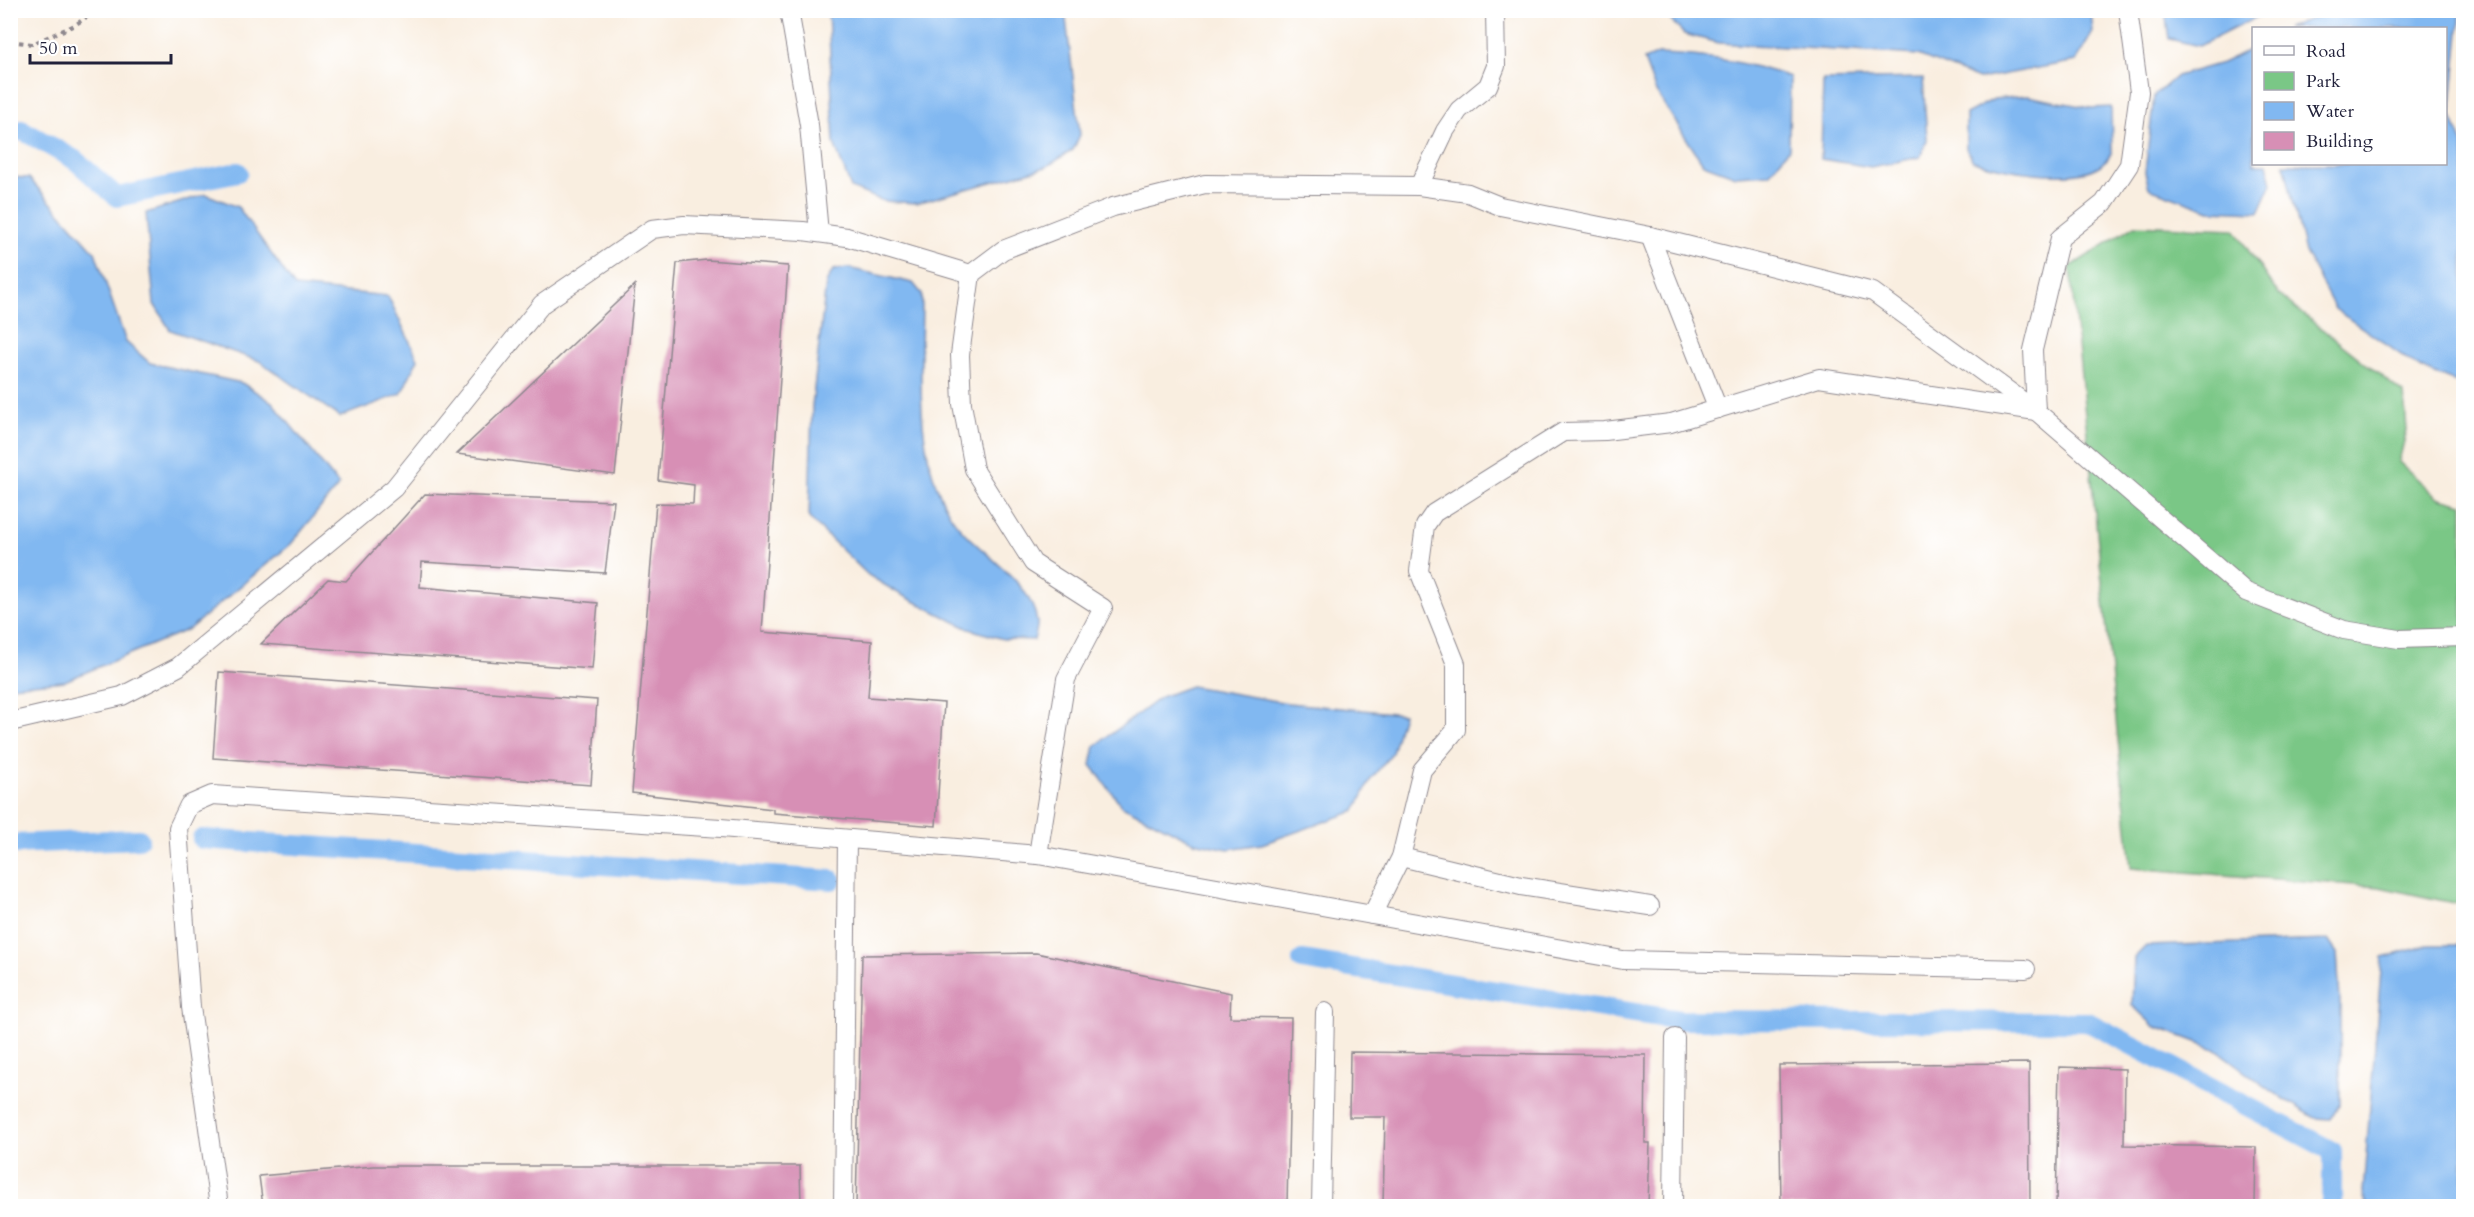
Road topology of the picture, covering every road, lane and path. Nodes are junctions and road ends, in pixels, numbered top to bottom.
1 (97, 10) edge
2 (789, 10) edge
3 (1495, 10) edge
4 (2128, 10) edge
5 (10, 41) edge
6 (1419, 186) junction
7 (819, 233) junction
8 (1650, 236) junction
9 (971, 274) junction
10 (1718, 409) junction
11 (2036, 411) junction
12 (2463, 637) edge
13 (10, 722) edge
14 (847, 839) junction
15 (1038, 855) junction
16 (1401, 857) junction
17 (1650, 906) dead end
18 (1372, 915) junction
19 (2025, 969) dead end
20 (1325, 1012) dead end
21 (1675, 1038) dead end
22 (219, 1206) edge
23 (843, 1206) edge
24 (1321, 1206) edge
25 (1673, 1206) edge

1 - 5 path
2 - 7 street
3 - 6 street
4 - 11 street
6 - 8 street
6 - 9 street
7 - 9 street
7 - 13 street
8 - 10 street
8 - 11 street
9 - 15 street
10 - 11 street
10 - 16 street
11 - 12 street
14 - 15 street
14 - 22 street
14 - 23 street
15 - 18 street
16 - 17 street
16 - 18 street
18 - 19 street
20 - 24 street
21 - 25 street

